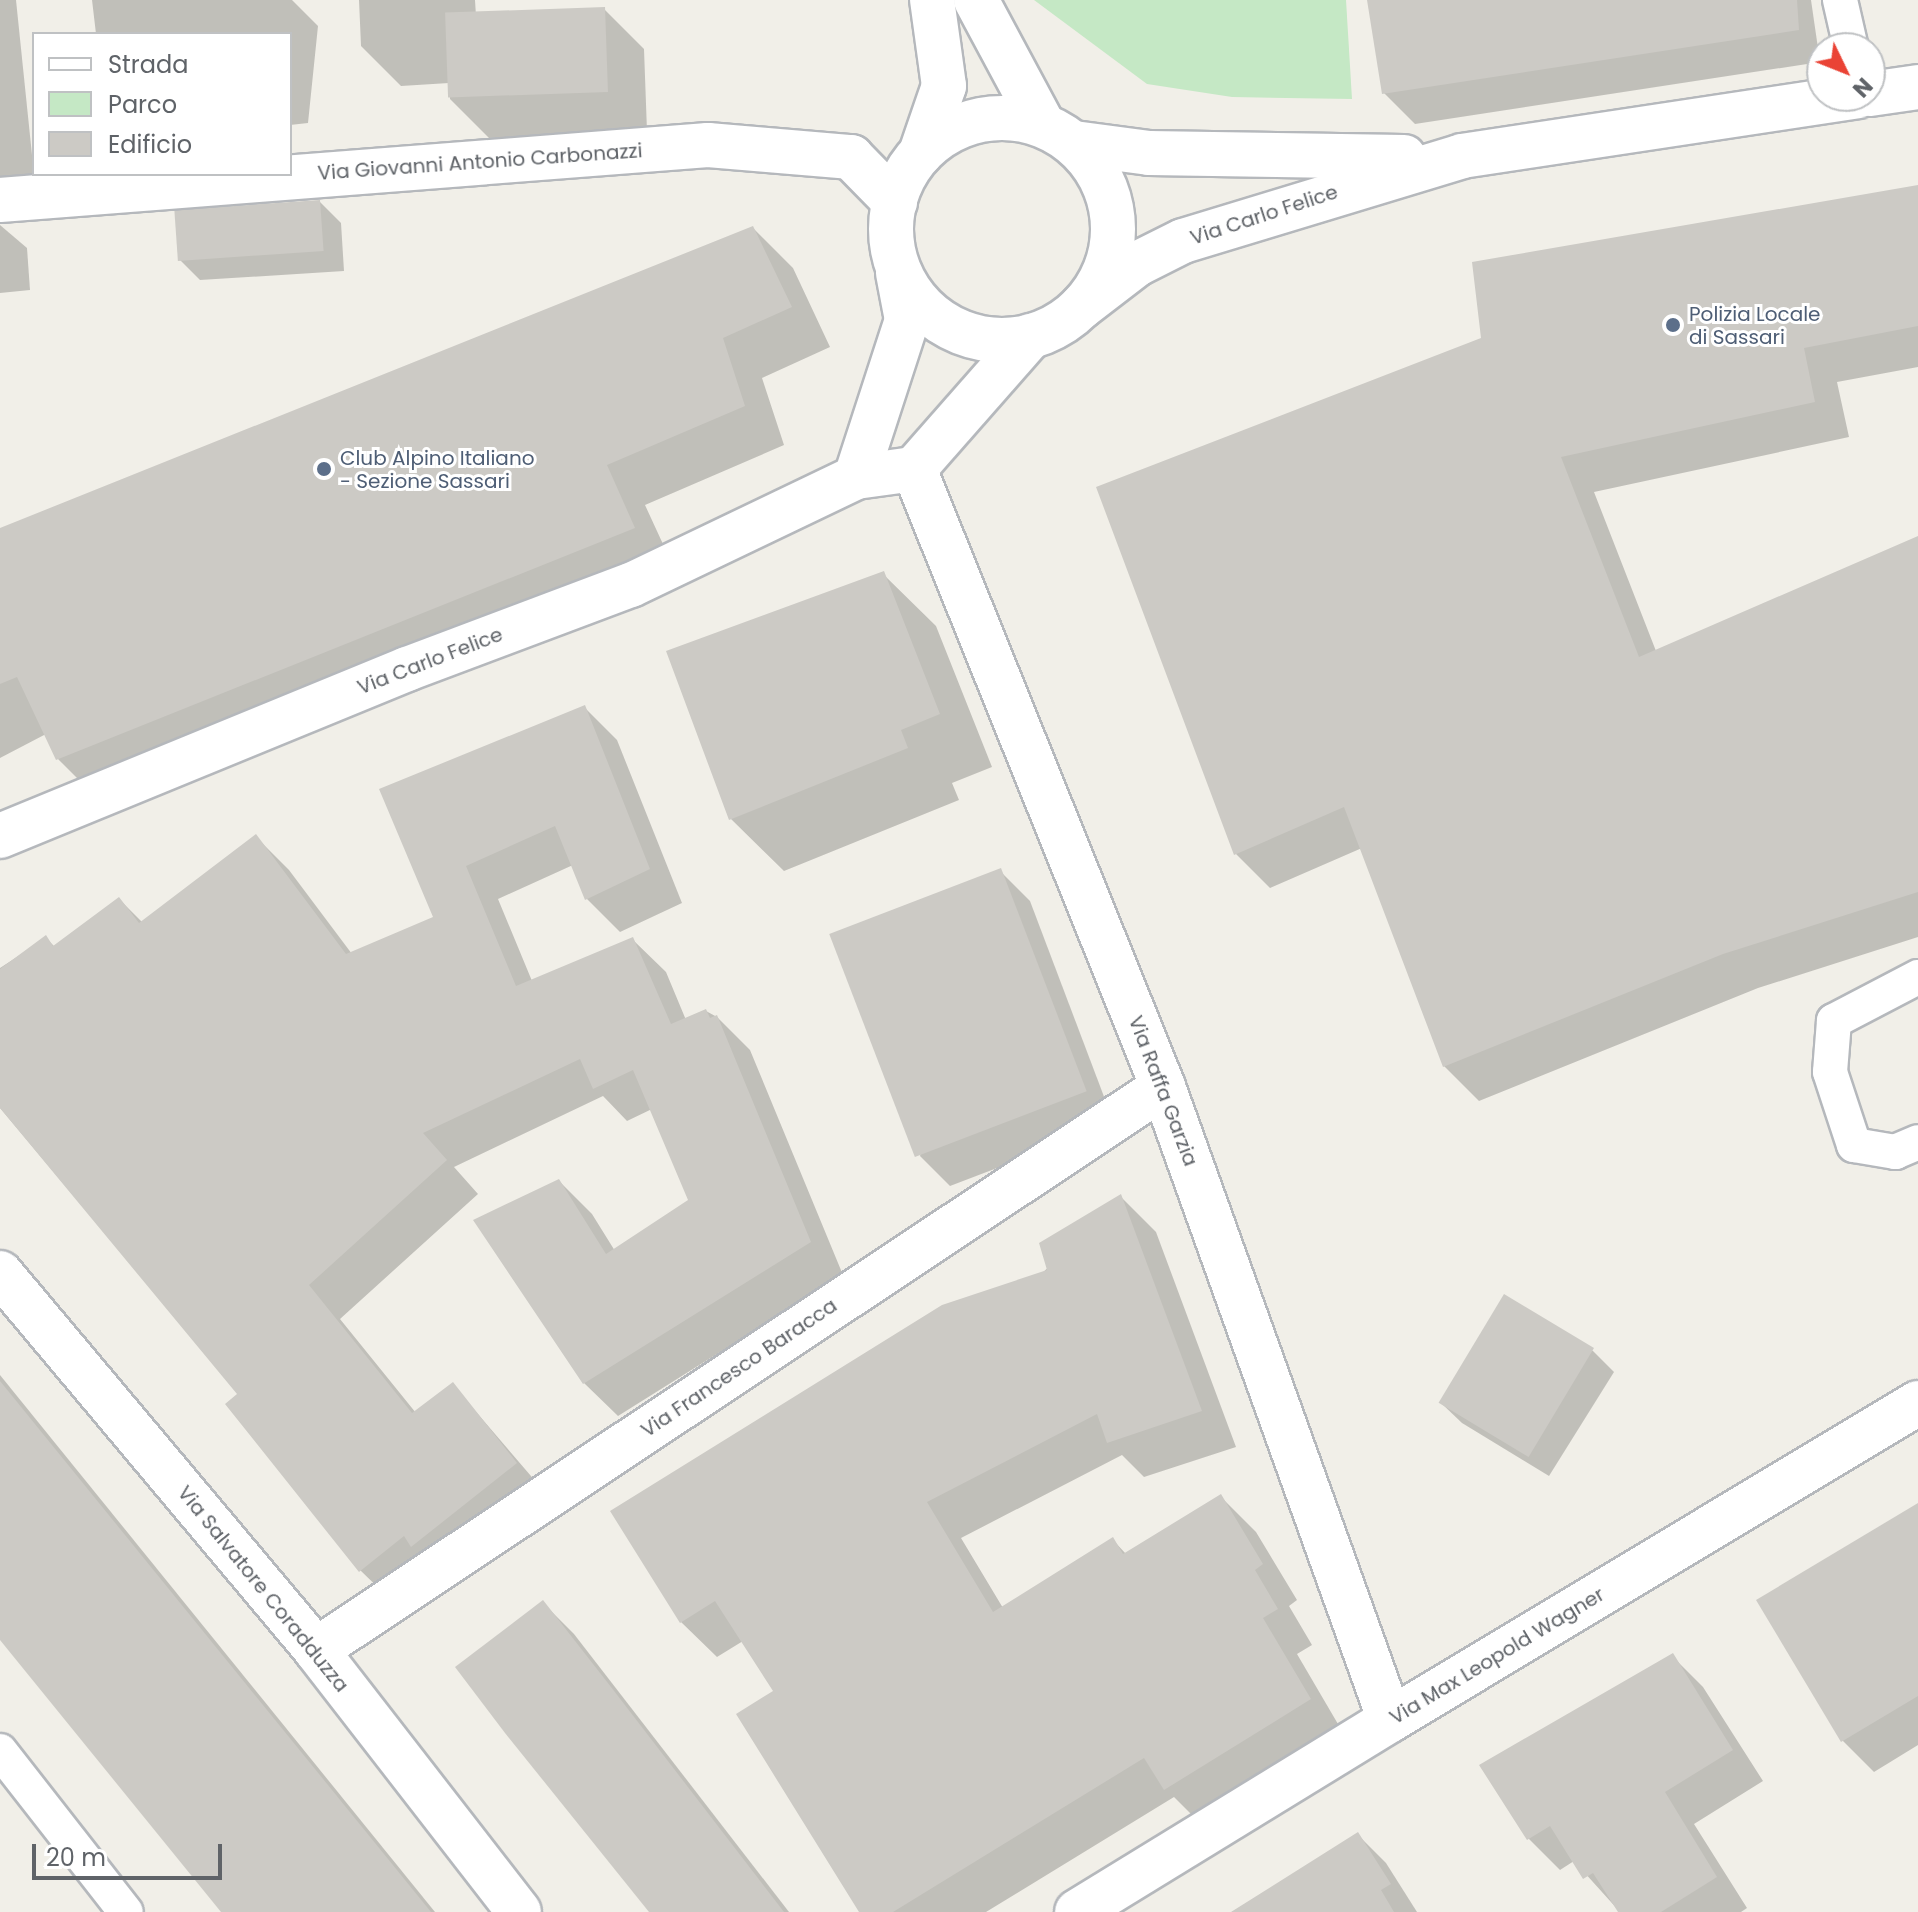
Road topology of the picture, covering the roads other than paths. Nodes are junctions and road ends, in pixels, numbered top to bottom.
1 (932, 0) edge
2 (976, 0) edge
3 (1840, 0) edge
4 (1847, 32) edge
5 (1918, 87) edge
6 (1886, 92) edge
7 (1806, 104) edge
8 (1058, 134) junction
9 (921, 153) junction
10 (1462, 156) junction
11 (0, 200) edge
12 (895, 202) junction
13 (896, 262) junction
14 (1081, 307) junction
15 (1031, 336) junction
16 (914, 469) junction
17 (856, 477) junction
18 (0, 836) edge
19 (1918, 977) edge
20 (1163, 1087) junction
21 (1918, 1142) edge
22 (0, 1273) edge
23 (1918, 1403) edge
24 (316, 1650) junction
25 (1390, 1720) junction
26 (0, 1751) edge
27 (126, 1912) edge
28 (519, 1912) edge
29 (1077, 1912) edge

1 - 9 main road
2 - 8 main road
3 - 4 lane
5 - 6 main road
7 - 10 main road, Via Carlo Felice
8 - 9 main road
8 - 10 main road, Via Carlo Felice
8 - 14 main road
9 - 12 main road
10 - 14 main road, Via Carlo Felice
11 - 12 main road, Via Giovanni Antonio Carbonazzi
12 - 13 main road
13 - 15 main road
13 - 17 main road
14 - 15 main road
15 - 16 main road
16 - 17 main road, Via Carlo Felice
16 - 20 main road, Via Raffa Garzia
17 - 18 main road, Via Carlo Felice
19 - 21 lane
20 - 24 main road, Via Francesco Baracca
20 - 25 main road, Via Raffa Garzia
22 - 24 main road, Via Salvatore Coradduzza
23 - 25 main road, Via Max Leopold Wagner
24 - 28 main road, Via Salvatore Coradduzza
25 - 29 main road, Via Max Leopold Wagner
26 - 27 lane

